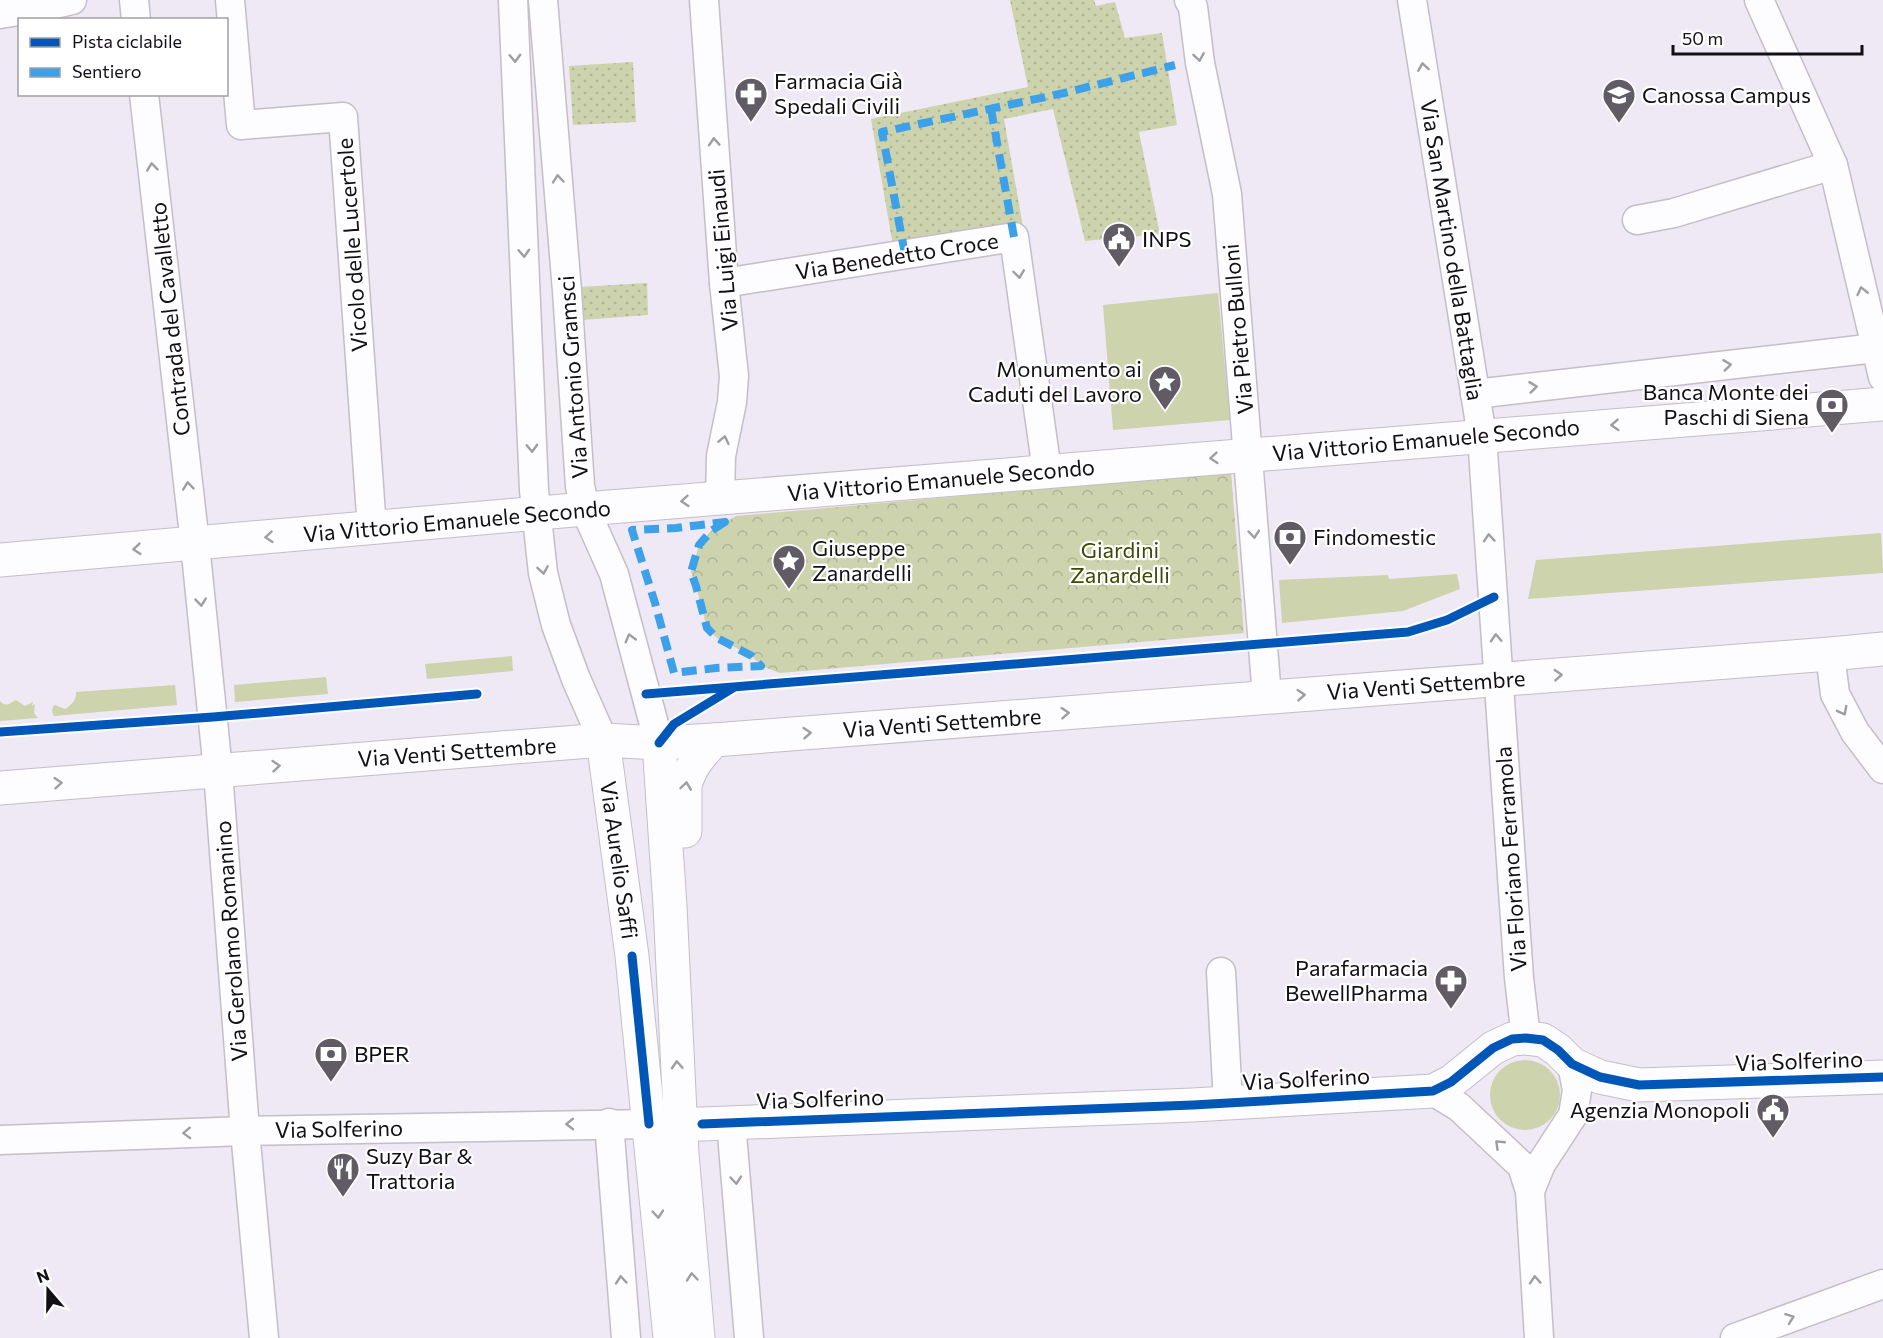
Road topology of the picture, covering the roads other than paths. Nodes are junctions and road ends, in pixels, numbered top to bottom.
1 (72, 0) edge
2 (134, 0) edge
3 (230, 0) edge
4 (513, 0) edge
5 (543, 0) edge
6 (704, 0) edge
7 (1189, 0) edge
8 (1412, 0) edge
9 (1759, 0) edge
10 (0, 14) edge
11 (136, 18) edge
12 (144, 96) edge
13 (1833, 165) junction
14 (1637, 219) dead end
15 (724, 283) junction
16 (1876, 348) junction
17 (1883, 377) edge
18 (1475, 394) junction
19 (1883, 404) edge
20 (1482, 435) junction
21 (1249, 455) junction
22 (1047, 471) junction
23 (720, 498) junction
24 (585, 509) junction
25 (536, 514) junction
26 (372, 529) junction
27 (195, 544) junction
28 (0, 560) edge
29 (1883, 649) edge
30 (1830, 654) junction
31 (1498, 680) junction
32 (1267, 698) junction
33 (603, 740) junction
34 (714, 741) junction
35 (659, 743) junction
36 (1883, 769) edge
37 (218, 771) junction
38 (0, 788) edge
39 (670, 906) junction
40 (1221, 972) dead end
41 (1526, 1038) junction
42 (1572, 1064) junction
43 (1883, 1077) edge
44 (1433, 1091) junction
45 (1228, 1103) junction
46 (731, 1122) junction
47 (609, 1123) junction
48 (649, 1124) junction
49 (245, 1131) junction
50 (0, 1140) edge
51 (672, 1144) junction
52 (1530, 1191) junction
53 (1883, 1284) edge
54 (264, 1338) edge
55 (626, 1338) edge
56 (670, 1338) edge
57 (698, 1338) edge
58 (749, 1338) edge
59 (1539, 1338) edge
60 (1735, 1338) edge

1 - 10 street
2 - 11 street
3 - 26 street, Vicolo delle Lucertole
4 -> 25 street, Via Antonio Gramsci
24 -> 5 street, Via Antonio Gramsci
15 -> 6 street, Via Luigi Einaudi
7 -> 21 street, Via Pietro Bulloni
18 -> 8 street, Via San Martino della Battaglia
9 - 13 street
27 -> 12 street, Contrada del Cavalletto
13 - 14 street
16 -> 13 street
15 -> 22 street, Via Benedetto Croce
23 -> 15 street, Via Luigi Einaudi
16 - 17 street
18 -> 16 street, Via Vittorio Emanuele Secondo
18 - 20 street, Via San Martino della Battaglia
19 -> 20 main road, Via Vittorio Emanuele Secondo
20 - 21 main road, Via Vittorio Emanuele Secondo
31 -> 20 street, Via San Martino della Battaglia
21 -> 22 main road, Via Vittorio Emanuele Secondo
21 -> 32 street, Via Pietro Bulloni
22 - 23 main road, Via Vittorio Emanuele Secondo
23 -> 24 main road, Via Vittorio Emanuele Secondo
24 - 25 main road, Via Vittorio Emanuele Secondo
35 -> 24 street, Via Antonio Gramsci
25 - 26 main road, Via Vittorio Emanuele Secondo
25 -> 33 street, Via Antonio Gramsci
26 -> 27 main road, Via Vittorio Emanuele Secondo
27 -> 28 main road, Via Vittorio Emanuele Secondo
27 -> 37 street, Via Gerolamo Romanino
29 - 30 main road, Via Venti Settembre
31 -> 30 main road, Via Venti Settembre
30 -> 36 street
32 -> 31 main road, Via Venti Settembre
31 - 41 street, Via Floriano Ferramola
34 -> 32 main road, Via Venti Settembre
33 - 35 main road, Via Venti Settembre
37 -> 33 main road, Via Venti Settembre
33 - 48 main road, Via Aurelio Saffi
34 - 35 main road, Via Venti Settembre
39 -> 34 main road, Via Aurelio Saffi
35 - 39 main road, Via Aurelio Saffi
38 -> 37 main road, Via Venti Settembre
37 - 49 street, Via Gerolamo Romanino
51 -> 39 main road, Via Aurelio Saffi
40 - 45 street
41 - 42 main road, Via Solferino
41 - 44 main road, Via Solferino
42 - 43 main road, Via Solferino
42 - 52 street
44 - 45 main road, Via Solferino
52 -> 44 street
45 - 46 main road, Via Solferino
46 - 51 main road, Via Solferino
46 -> 58 street
47 - 48 street, Via Solferino
47 -> 49 street, Via Solferino
55 -> 47 street
48 - 51 main road, Via Solferino
49 -> 50 street, Via Solferino
49 - 54 street, Via Gerolamo Romanino
51 -> 56 main road
57 -> 51 main road
59 -> 52 street
60 -> 53 street

